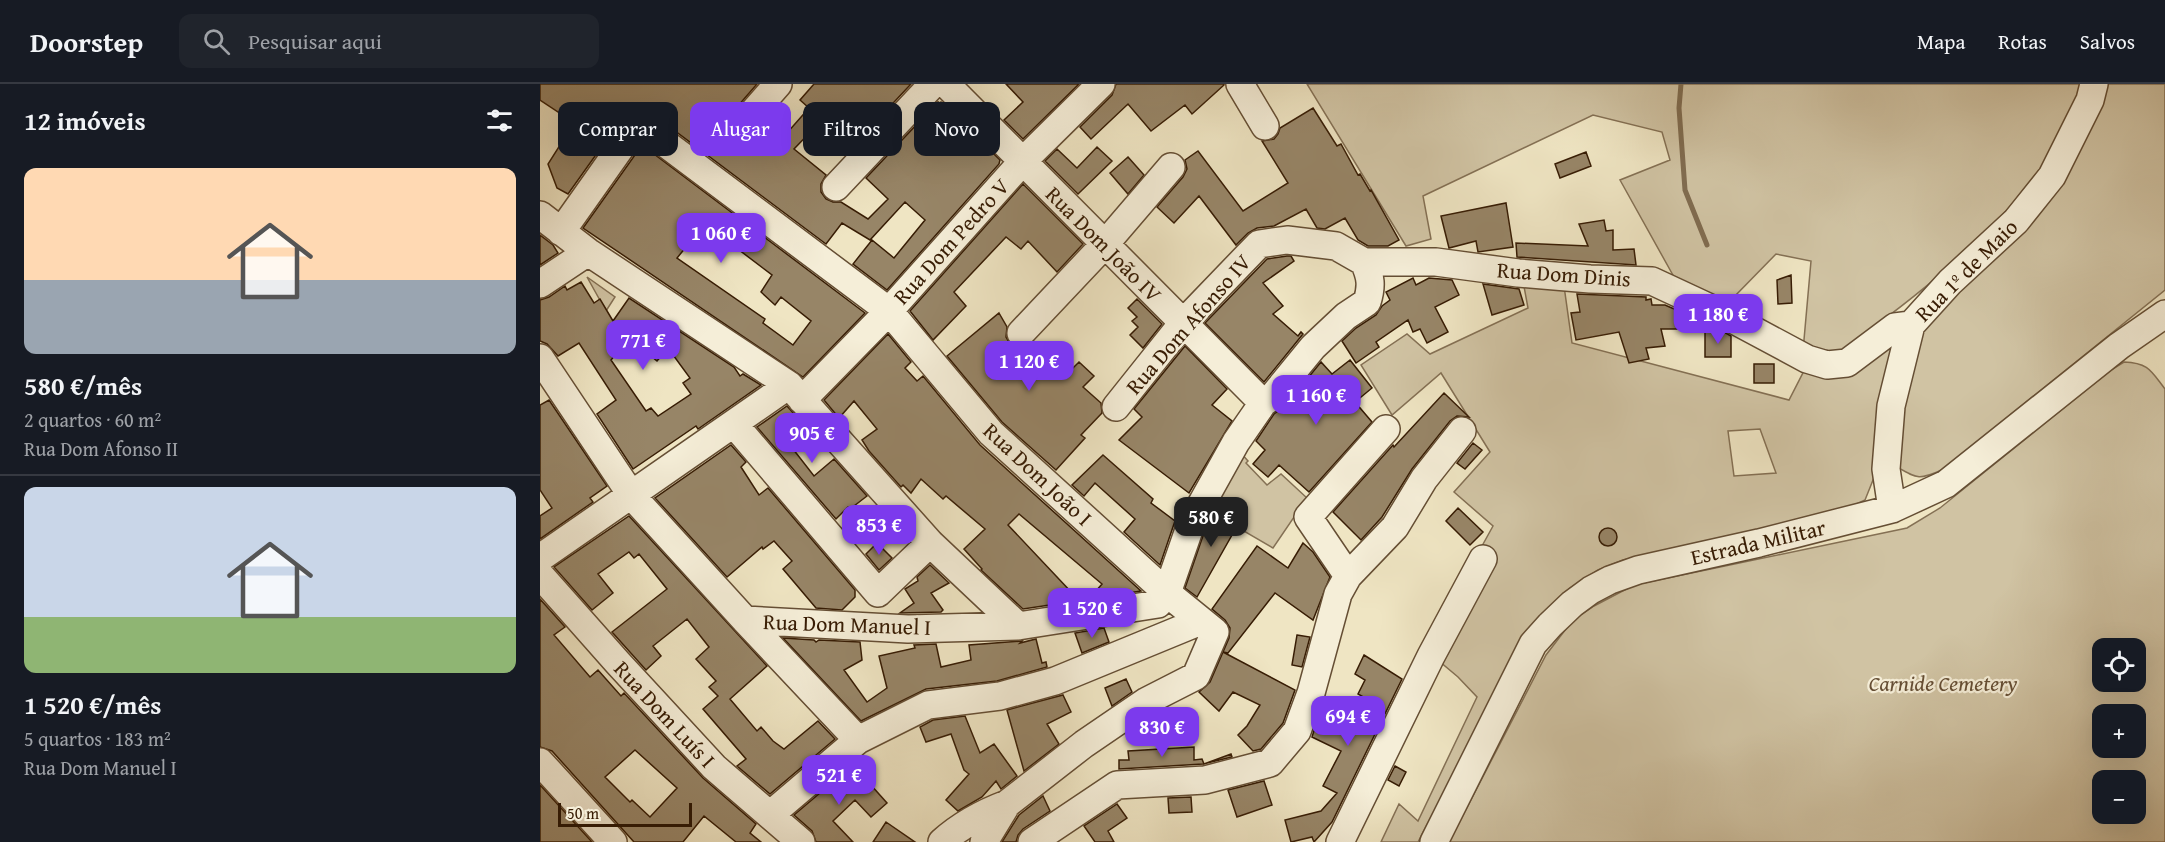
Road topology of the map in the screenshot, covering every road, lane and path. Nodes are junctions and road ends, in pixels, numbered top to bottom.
1 (778, 84) edge
2 (933, 84) edge
3 (946, 84) edge
4 (1101, 84) edge
5 (1240, 84) edge
6 (2094, 84) edge
7 (762, 102) edge
8 (1265, 126) dead end
9 (1023, 162) junction
10 (1170, 167) dead end
11 (836, 187) dead end
12 (540, 215) edge
13 (561, 232) junction
14 (1105, 244) junction
15 (588, 252) junction
16 (1364, 262) junction
17 (540, 284) edge
18 (889, 310) junction
19 (2165, 314) edge
20 (1183, 323) junction
21 (1911, 325) junction
22 (1021, 333) dead end
23 (540, 358) edge
24 (796, 393) junction
25 (1263, 403) junction
26 (1116, 406) dead end
27 (734, 424) junction
28 (1386, 429) dead end
29 (1462, 431) dead end
30 (632, 496) junction
31 (1892, 509) junction
32 (930, 543) junction
33 (540, 558) edge
34 (1483, 559) dead end
35 (540, 575) edge
36 (1348, 576) junction
37 (1167, 592) junction
38 (745, 620) junction
39 (1201, 621) junction
40 (1018, 626) junction
41 (858, 740) junction
42 (540, 762) edge
43 (1007, 804) junction
44 (770, 815) junction
45 (613, 842) edge
46 (801, 842) edge
47 (942, 842) edge
48 (984, 842) edge
49 (1032, 842) edge
50 (1340, 842) edge
51 (1434, 842) edge

1 - 7 street
2 - 11 street
3 - 9 street, Rua Dom João IV
4 - 9 street, Rua Dom Pedro V
5 - 8 street
6 - 21 street, Rua 1º de Maio
9 - 14 street, Rua Dom João IV
9 - 18 street, Rua Dom Pedro V
10 - 14 street
12 - 13 street
13 - 15 street
13 - 18 street, Rua Dom João I
14 - 20 street, Rua Dom João IV
14 - 22 street
15 - 17 street
15 - 24 street
16 - 20 street, Rua Dom Afonso IV
16 - 21 street, Rua Dom Dinis
16 - 25 street
18 - 24 street, Rua Dom Pedro V
18 - 37 street, Rua Dom João I
19 - 31 street, Estrada Militar
20 - 25 street, Rua Dom João IV
20 - 26 street, Rua Dom Afonso IV
21 - 31 street, Rua 1º de Maio
23 - 30 street, Rua Dom Manuel I
24 - 27 street, Rua Dom Pedro V
24 - 32 street
25 - 37 street
27 - 30 street, Rua Dom Pedro V
27 - 32 street
28 - 36 street
29 - 36 street
30 - 33 street, Rua Dom Pedro V
30 - 38 street, Rua Dom Manuel I
31 - 51 street, Estrada Militar
32 - 40 street
34 - 50 street
35 - 44 street, Rua Dom Luís I
36 - 49 street
37 - 39 street, Rua Dom João I
37 - 40 street, Rua Dom Manuel I
38 - 40 street, Rua Dom Manuel I
38 - 41 street
39 - 41 street
39 - 43 street, Rua Dom João I
41 - 44 street
42 - 45 street
43 - 47 street
43 - 48 street, Rua Dom João I
44 - 46 street, Rua Dom Luís I

